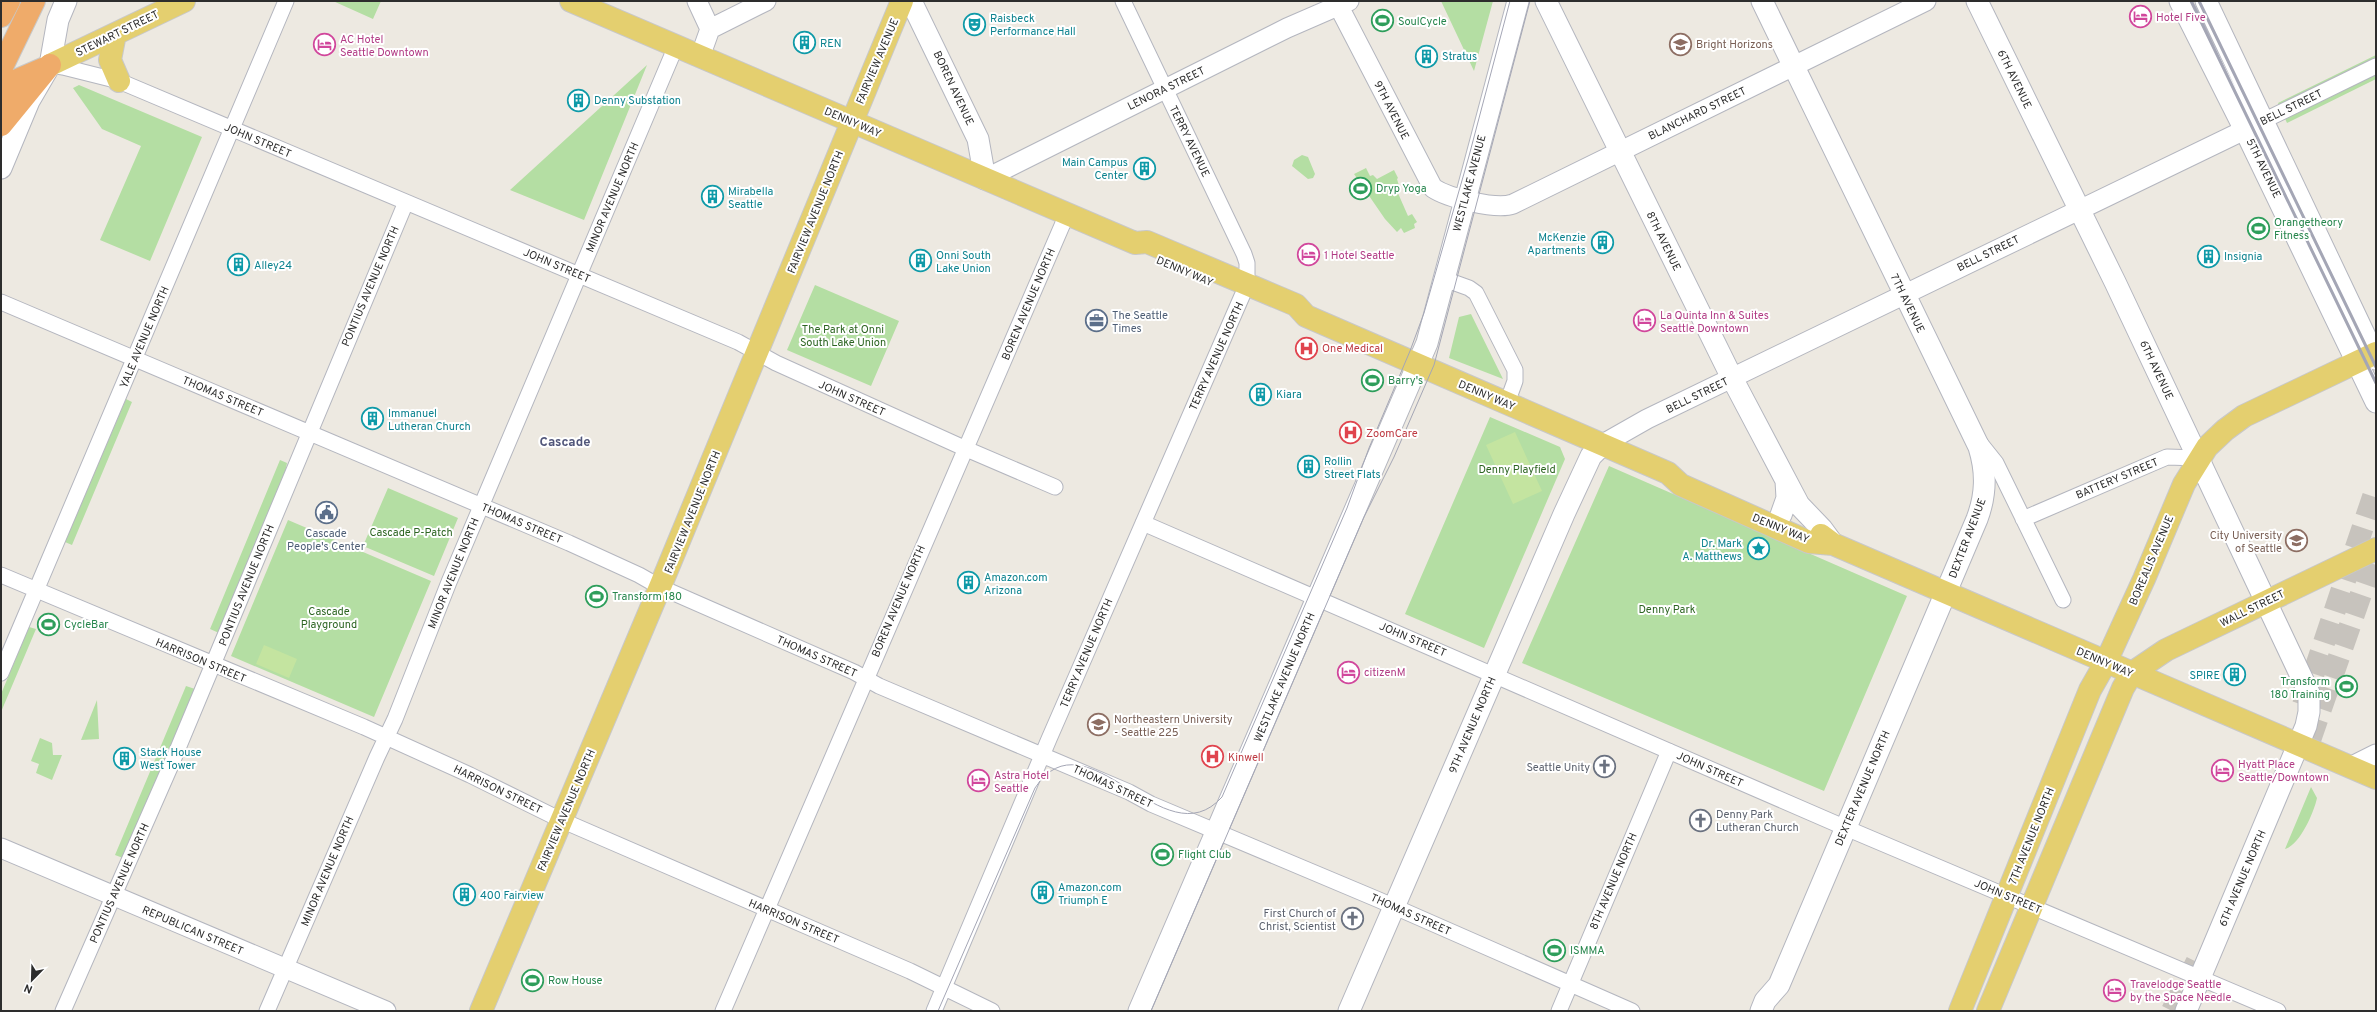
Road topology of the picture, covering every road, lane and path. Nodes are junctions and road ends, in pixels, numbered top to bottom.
1 (10, 1) edge
2 (34, 1) edge
3 (66, 1) edge
4 (184, 1) edge
5 (286, 1) edge
6 (571, 1) edge
7 (697, 1) edge
8 (766, 1) edge
9 (902, 1) edge
10 (912, 1) edge
11 (1123, 1) edge
12 (1518, 1) edge
13 (1546, 1) edge
14 (1762, 1) edge
15 (1926, 1) edge
16 (1977, 1) edge
17 (2180, 1) edge
18 (2206, 1) edge
19 (1342, 2) edge
20 (1, 16) edge
21 (710, 29) junction
22 (115, 34) junction
23 (676, 46) junction
24 (700, 57) junction
25 (50, 65) junction
26 (2376, 66) edge
27 (1794, 67) junction
28 (1, 69) edge
29 (119, 81) junction
30 (1165, 88) junction
31 (1, 96) edge
32 (852, 121) junction
33 (1, 125) edge
34 (2254, 126) junction
35 (232, 129) junction
36 (1620, 150) junction
37 (1, 168) edge
38 (985, 179) junction
39 (1464, 200) junction
40 (406, 202) junction
41 (2080, 210) junction
42 (1066, 214) junction
43 (579, 274) junction
44 (1444, 279) junction
45 (1245, 290) junction
46 (1904, 295) junction
47 (1, 302) edge
48 (757, 353) junction
49 (2371, 357) edge
50 (134, 359) junction
51 (1418, 365) junction
52 (1732, 378) junction
53 (2376, 402) edge
54 (1507, 403) junction
55 (308, 432) junction
56 (1974, 436) junction
57 (1603, 444) junction
58 (964, 448) junction
59 (2199, 458) junction
60 (1668, 473) junction
61 (1785, 479) junction
62 (1055, 487) dead end
63 (481, 506) junction
64 (1781, 515) junction
65 (2023, 520) junction
66 (1143, 523) junction
67 (1833, 544) junction
68 (2376, 549) edge
69 (1, 575) edge
70 (660, 587) junction
71 (36, 590) junction
72 (1945, 592) junction
73 (1318, 598) junction
74 (2062, 600) dead end
75 (2267, 601) junction
76 (2106, 662) junction
77 (213, 665) junction
78 (1, 673) edge
79 (2132, 673) junction
80 (1494, 675) junction
81 (865, 678) junction
82 (386, 738) junction
83 (2298, 745) junction
84 (1668, 751) junction
85 (2376, 754) edge
86 (1042, 755) junction
87 (2350, 767) junction
88 (2376, 778) edge
89 (561, 820) junction
90 (1846, 828) junction
91 (1217, 832) junction
92 (1, 848) edge
93 (114, 896) junction
94 (2007, 896) junction
95 (2032, 906) junction
96 (1394, 907) junction
97 (767, 909) junction
98 (285, 968) junction
99 (2200, 978) junction
100 (1570, 984) junction
101 (1779, 985) junction
102 (944, 988) junction
103 (63, 1011) edge
104 (267, 1011) edge
105 (386, 1011) edge
106 (481, 1011) edge
107 (723, 1011) edge
108 (934, 1011) edge
109 (992, 1011) edge
110 (1139, 1011) edge
111 (1349, 1011) edge
112 (1559, 1011) edge
113 (1632, 1011) edge
114 (1761, 1011) edge
115 (1776, 1011) edge
116 (1960, 1011) edge
117 (1988, 1011) edge
118 (2186, 1011) edge
119 (2278, 1011) edge

1 - 20 highway
2 - 28 highway
3 - 25 main road
4 - 22 main road, STEWART STREET
5 - 35 street, YALE AVENUE NORTH
6 - 23 main road, DENNY WAY
7 - 21 street
8 - 21 street
9 - 32 main road, FAIRVIEW AVENUE
10 - 38 main road, BOREN AVENUE
11 - 30 street, TERRY AVENUE
12 - 39 main road, WESTLAKE AVENUE
13 - 36 main road, 8TH AVENUE
14 - 27 main road, 7TH AVENUE
15 - 27 street, BLANCHARD STREET
16 - 41 main road, 6TH AVENUE
17 - 34 main road, 5TH AVENUE
18 - 34 main road, 5TH AVENUE
19 - 30 street, LENORA STREET
19 - 39 street, 9TH AVENUE
21 - 24 street
22 - 25 main road, STEWART STREET
22 - 29 main road
23 - 24 main road, DENNY WAY
23 - 43 street, MINOR AVENUE NORTH
24 - 32 main road, DENNY WAY
25 - 29 street, JOHN STREET
25 - 31 highway
25 - 33 highway
25 - 37 main road
26 - 34 street, BELL STREET
27 - 36 street, BLANCHARD STREET
27 - 46 main road, 7TH AVENUE
29 - 35 street, JOHN STREET
30 - 38 street, LENORA STREET
30 - 45 street, TERRY AVENUE
32 - 38 main road, DENNY WAY
32 - 48 main road, FAIRVIEW AVENUE NORTH
34 - 41 street, BELL STREET
34 - 49 main road, 5TH AVENUE
35 - 40 street, JOHN STREET
35 - 50 street, YALE AVENUE NORTH
36 - 39 street, BLANCHARD STREET
36 - 52 main road, 8TH AVENUE
38 - 42 main road, DENNY WAY
39 - 44 main road, WESTLAKE AVENUE
40 - 43 street, JOHN STREET
40 - 55 street, PONTIUS AVENUE NORTH
41 - 46 street, BELL STREET
41 - 59 main road, 6TH AVENUE
42 - 45 main road, DENNY WAY
42 - 58 street, BOREN AVENUE NORTH
43 - 48 street, JOHN STREET
43 - 63 street, MINOR AVENUE NORTH
44 - 51 main road, WESTLAKE AVENUE
44 - 54 street
45 - 51 main road, DENNY WAY
45 - 66 street, TERRY AVENUE NORTH
46 - 52 street, BELL STREET
46 - 56 main road, 7TH AVENUE
47 - 50 street, THOMAS STREET
48 - 58 street, JOHN STREET
48 - 70 main road, FAIRVIEW AVENUE NORTH
49 - 53 main road, 5TH AVENUE
49 - 59 main road
50 - 55 street, THOMAS STREET
50 - 71 street, YALE AVENUE NORTH
51 - 54 main road, DENNY WAY
51 - 73 main road, WESTLAKE AVENUE NORTH
52 - 57 street, BELL STREET
52 - 61 main road, 8TH AVENUE
54 - 57 main road, DENNY WAY
55 - 63 street, THOMAS STREET
55 - 77 street, PONTIUS AVENUE NORTH
56 - 65 street, 7TH AVENUE
56 - 72 main road, DEXTER AVENUE
57 - 60 main road, DENNY WAY
57 - 80 main road, 9TH AVENUE NORTH
58 - 62 street, JOHN STREET
58 - 81 street, BOREN AVENUE NORTH
59 - 65 street, BATTERY STREET
59 - 75 main road, 6TH AVENUE
59 - 76 main road, BOREALIS AVENUE
60 - 64 main road, DENNY WAY
60 - 67 main road, DENNY WAY
61 - 64 main road
61 - 67 main road, 8TH AVENUE
63 - 70 street, THOMAS STREET
63 - 82 street, MINOR AVENUE NORTH
64 - 67 main road, DENNY WAY
65 - 74 street, 7TH AVENUE
66 - 73 street, JOHN STREET
66 - 86 street, TERRY AVENUE NORTH
67 - 72 main road, DENNY WAY
68 - 75 main road, WALL STREET
69 - 71 street, HARRISON STREET
70 - 81 street, THOMAS STREET
70 - 89 main road, FAIRVIEW AVENUE NORTH
71 - 77 street, HARRISON STREET
71 - 78 street, YALE AVENUE NORTH
72 - 76 main road, DENNY WAY
72 - 90 main road, DEXTER AVENUE NORTH
73 - 80 street, JOHN STREET
73 - 91 main road, WESTLAKE AVENUE NORTH
75 - 79 main road, WALL STREET
75 - 83 main road, 6TH AVENUE
76 - 79 main road, DENNY WAY
76 - 94 main road, 7TH AVENUE NORTH
77 - 82 street, HARRISON STREET
77 - 93 street, PONTIUS AVENUE NORTH
79 - 83 main road, DENNY WAY
79 - 95 main road
80 - 84 street, JOHN STREET
80 - 96 main road, 9TH AVENUE NORTH
81 - 86 street, THOMAS STREET
81 - 97 street, BOREN AVENUE NORTH
82 - 89 street, HARRISON STREET
82 - 98 street, MINOR AVENUE NORTH
83 - 87 main road, DENNY WAY
83 - 99 main road, 6TH AVENUE NORTH
84 - 90 street, JOHN STREET
84 - 100 street, 8TH AVENUE NORTH
85 - 87 street
86 - 91 street, THOMAS STREET
86 - 102 street, TERRY AVENUE NORTH
87 - 88 main road, DENNY WAY
89 - 97 street, HARRISON STREET
89 - 106 main road, FAIRVIEW AVENUE NORTH
90 - 94 street, JOHN STREET
90 - 101 main road, DEXTER AVENUE NORTH
91 - 96 street, THOMAS STREET
91 - 110 main road, WESTLAKE AVENUE NORTH
92 - 93 street, REPUBLICAN STREET
93 - 98 street, REPUBLICAN STREET
93 - 103 street, PONTIUS AVENUE NORTH
94 - 95 street, JOHN STREET
94 - 116 main road, 7TH AVENUE NORTH
95 - 99 street, JOHN STREET
95 - 117 main road
96 - 100 street, THOMAS STREET
96 - 111 main road, 9TH AVENUE NORTH
97 - 102 street, HARRISON STREET
97 - 107 street, BOREN AVENUE NORTH
98 - 104 street, MINOR AVENUE NORTH
98 - 105 street, REPUBLICAN STREET
99 - 118 main road, 6TH AVENUE NORTH
99 - 119 street, JOHN STREET
100 - 112 street, 8TH AVENUE NORTH
100 - 113 street, THOMAS STREET
101 - 114 main road, DEXTER AVENUE NORTH
101 - 115 main road, DEXTER AVENUE NORTH
102 - 108 street, TERRY AVENUE NORTH
102 - 109 street, HARRISON STREET

